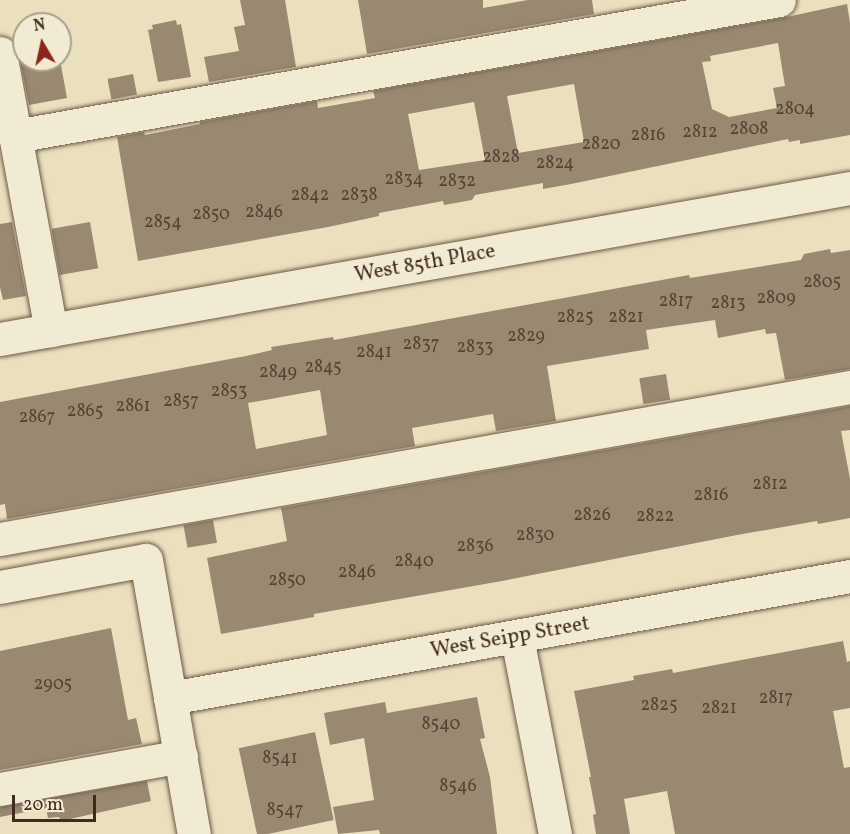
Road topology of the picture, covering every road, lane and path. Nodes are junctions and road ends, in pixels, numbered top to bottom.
1 (779, 0) edge
2 (0, 53) edge
3 (15, 136) junction
4 (850, 188) edge
5 (51, 330) junction
6 (0, 339) edge
7 (850, 387) edge
8 (0, 539) edge
9 (850, 576) edge
10 (0, 587) edge
11 (517, 637) junction
12 (170, 698) junction
13 (181, 756) junction
14 (0, 789) edge
15 (194, 834) edge
16 (555, 834) edge

1 - 3 street
2 - 3 street
3 - 5 street
4 - 5 street, West 85th Place
5 - 6 street, West 85th Place
7 - 8 street
9 - 11 street, West Seipp Street
10 - 12 street
11 - 12 street, West Seipp Street
11 - 16 street
12 - 13 street
13 - 14 street
13 - 15 street

